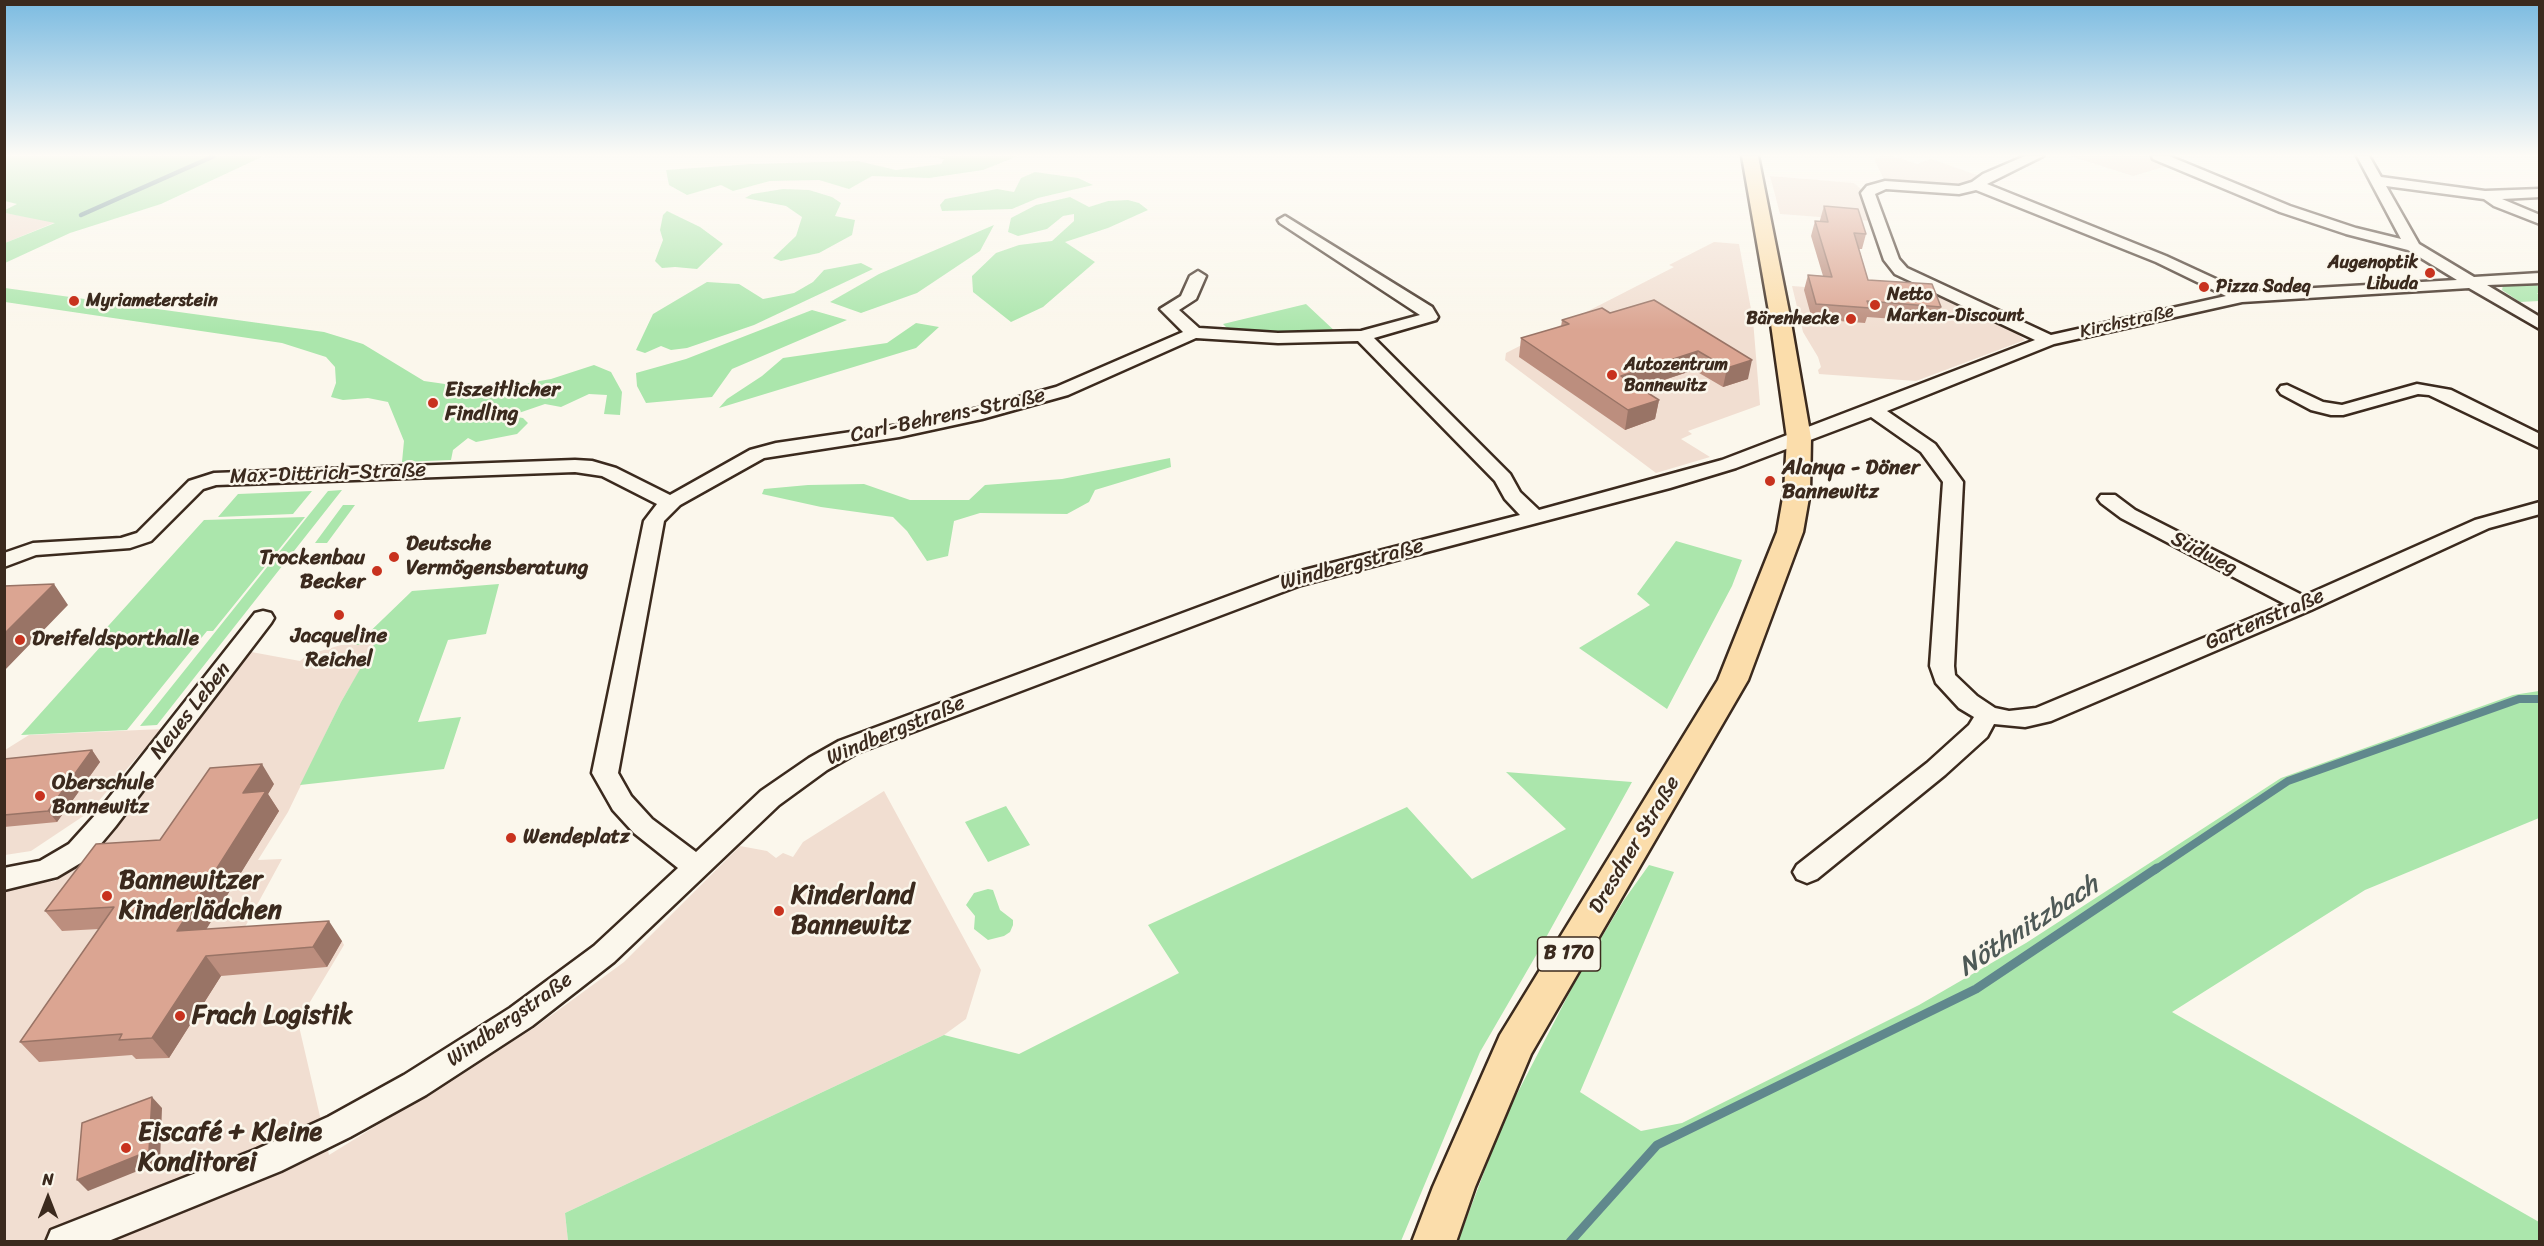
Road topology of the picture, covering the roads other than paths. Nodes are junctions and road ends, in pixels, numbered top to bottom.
1 (1761, 214) edge
2 (1876, 214) edge
3 (2049, 214) edge
4 (2300, 214) edge
5 (2395, 214) edge
6 (2526, 214) edge
7 (1286, 220) dead end
8 (2540, 220) edge
9 (2413, 246) junction
10 (1198, 276) dead end
11 (2540, 278) edge
12 (2472, 282) junction
13 (2242, 297) junction
14 (2540, 324) edge
15 (1194, 333) junction
16 (1362, 336) junction
17 (2049, 340) junction
18 (2287, 390) dead end
19 (1873, 410) junction
20 (1799, 438) junction
21 (2540, 442) edge
22 (2108, 499) dead end
23 (2540, 508) edge
24 (662, 512) junction
25 (1534, 517) junction
26 (4, 561) edge
27 (2303, 604) junction
28 (262, 618) dead end
29 (1988, 715) junction
30 (698, 868) junction
31 (1807, 872) dead end
32 (4, 879) edge
33 (63, 1242) edge
34 (1434, 1242) edge

1 - 20 main road, B 170
2 - 17 street
3 - 13 street
4 - 9 street
5 - 9 street
6 - 8 street
7 - 16 street, Carl-Behrens-Straße
9 - 12 street
10 - 15 street
11 - 12 street, Kirchstraße
12 - 13 street, Kirchstraße
12 - 14 street
13 - 17 street, Kirchstraße
15 - 16 street, Carl-Behrens-Straße
15 - 24 street, Carl-Behrens-Straße
16 - 25 street
17 - 19 street, Kirchstraße
18 - 21 street
19 - 20 street, Kirchstraße
19 - 29 street
20 - 25 street, Windbergstraße
20 - 34 main road, Dresdner Straße / B 170
22 - 27 street, Südweg
23 - 27 street, Gartenstraße
24 - 26 street, Max-Dittrich-Straße
24 - 30 street
25 - 30 street, Windbergstraße
27 - 29 street, Gartenstraße
28 - 32 street, Neues Leben
29 - 31 street
30 - 33 street, Windbergstraße

